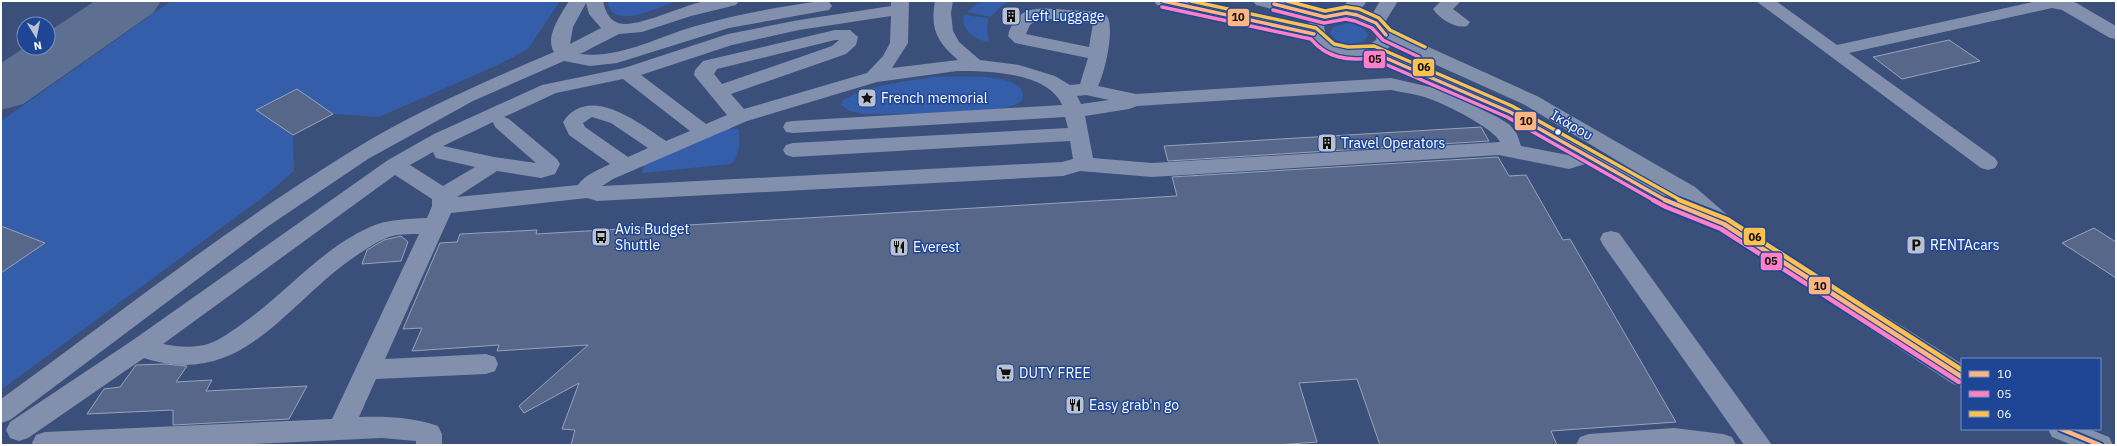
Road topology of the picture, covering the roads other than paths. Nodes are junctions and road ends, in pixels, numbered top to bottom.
1 (578, 1) edge
2 (594, 1) edge
3 (730, 1) edge
4 (862, 1) edge
5 (944, 1) edge
6 (1163, 1) edge
7 (1262, 1) edge
8 (1358, 1) edge
9 (1388, 1) edge
10 (1452, 1) edge
11 (1765, 1) edge
12 (790, 6) edge
13 (900, 6) edge
14 (1346, 13) junction
15 (1325, 16) junction
16 (1461, 22) dead end
17 (616, 28) junction
18 (1381, 29) junction
19 (1314, 34) junction
20 (2116, 34) edge
21 (1834, 51) junction
22 (1372, 52) junction
23 (564, 54) junction
24 (1096, 54) dead end
25 (976, 66) junction
26 (627, 73) junction
27 (874, 77) junction
28 (1086, 89) junction
29 (1064, 90) junction
30 (719, 92) junction
31 (822, 93) junction
32 (1136, 100) junction
33 (1073, 110) junction
34 (740, 117) junction
35 (502, 123) dead end
36 (793, 127) junction
37 (704, 132) junction
38 (1078, 134) junction
39 (664, 149) junction
40 (793, 150) junction
41 (1512, 151) junction
42 (443, 153) dead end
43 (1588, 156) junction
44 (1988, 163) dead end
45 (494, 164) junction
46 (1080, 164) junction
47 (395, 165) junction
48 (626, 165) junction
49 (817, 182) junction
50 (589, 191) junction
51 (440, 209) junction
52 (1724, 224) junction
53 (1611, 239) dead end
54 (142, 347) junction
55 (486, 364) dead end
56 (367, 370) junction
57 (1961, 376) edge
58 (1, 413) edge
59 (19, 430) dead end
60 (340, 430) junction
61 (2063, 430) edge
62 (45, 443) dead end
63 (429, 445) edge
64 (1589, 445) edge
65 (1723, 445) edge
66 (1759, 445) edge
67 (2100, 445) edge

1 - 23 street
2 - 17 street
3 - 17 street
4 - 12 street
5 - 25 street
6 - 19 main road
7 - 15 main road
8 - 14 street
9 - 18 street
10 - 16 street
11 - 21 street
12 - 23 street
13 - 26 street
13 - 27 street
14 - 15 main road
14 - 18 main road, Ικάρου
15 - 19 main road
17 - 23 street
18 - 22 main road
18 - 52 main road, Ικάρου
19 - 22 main road
20 - 21 street
21 - 44 street
22 - 43 main road, Ικάρου
23 - 58 street
24 - 28 street
25 - 27 street
25 - 29 street
26 - 37 street
26 - 47 street
27 - 31 street
28 - 29 street
28 - 32 street
29 - 33 street
30 - 30 street
30 - 34 street
31 - 34 street
31 - 36 street
32 - 33 street
32 - 41 street
33 - 36 street
33 - 38 street
34 - 37 street
35 - 45 street
36 - 40 street
37 - 39 street
38 - 40 street
38 - 46 street
39 - 48 street
39 - 48 street
40 - 49 street
41 - 43 street
41 - 46 street
42 - 45 street
43 - 52 main road, Ικάρου
45 - 51 street
46 - 49 street
47 - 51 street
47 - 54 street
48 - 50 street
49 - 50 street
50 - 51 street
51 - 54 street
51 - 56 street
52 - 57 main road, Ικάρου
53 - 66 street
54 - 59 street
55 - 56 street
56 - 60 street
60 - 62 street
60 - 63 street
61 - 67 main road
64 - 65 street

